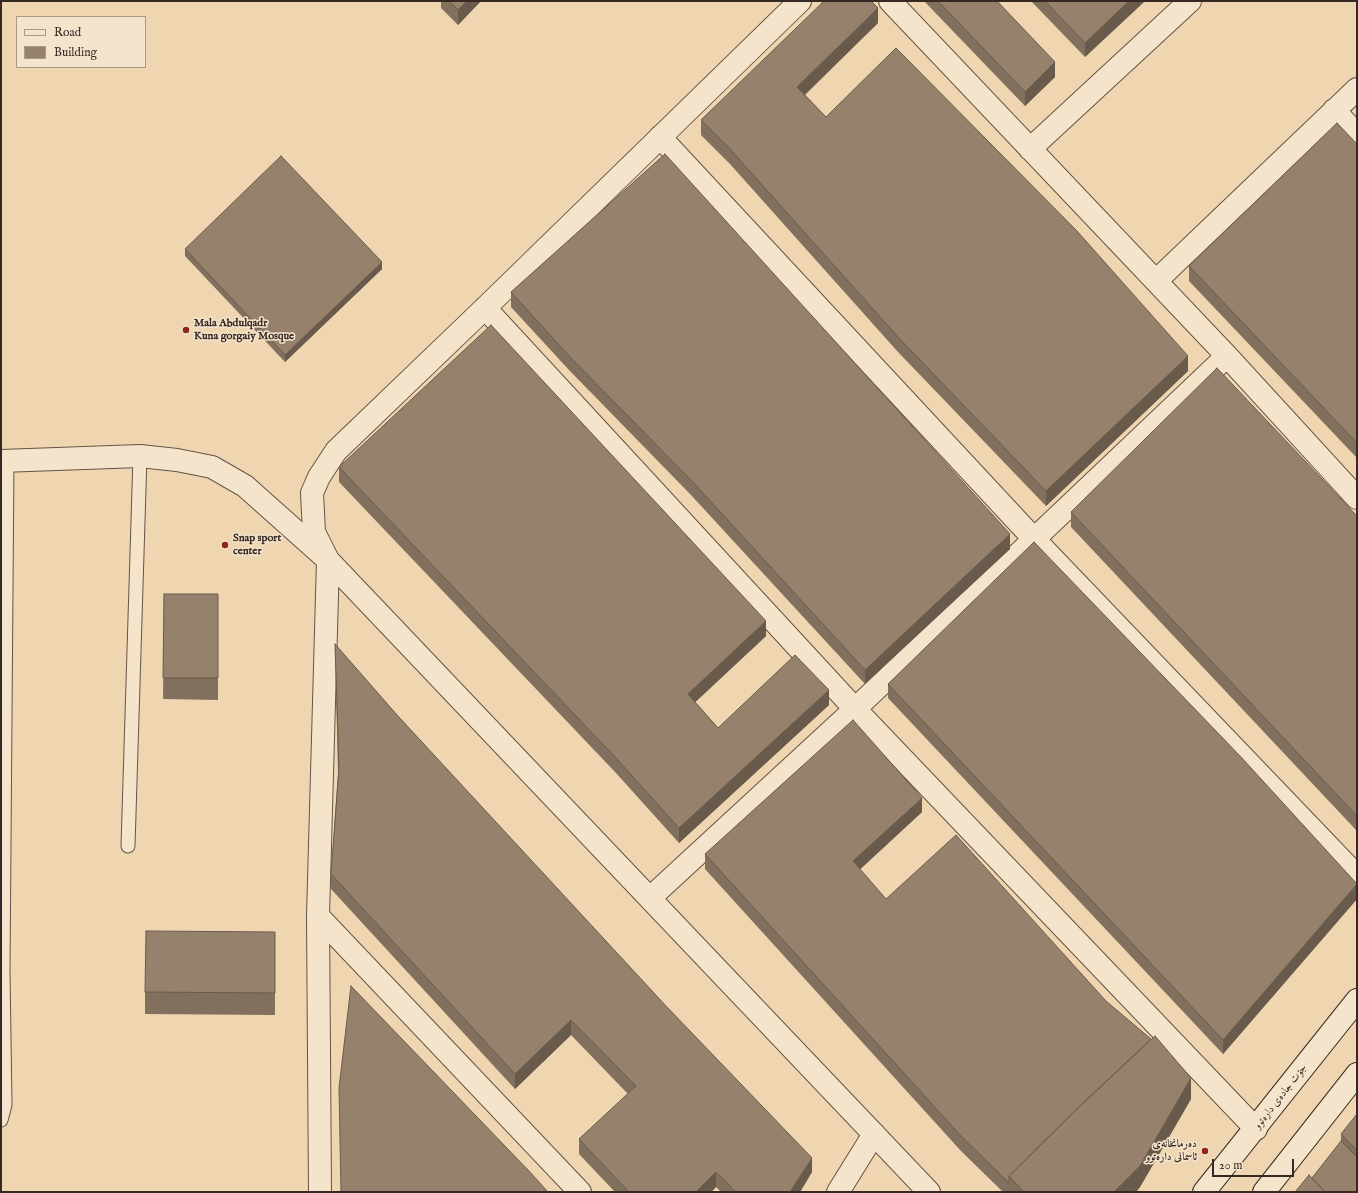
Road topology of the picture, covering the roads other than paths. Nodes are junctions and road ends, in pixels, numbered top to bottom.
1 (800, 1) edge
2 (890, 1) edge
3 (1190, 1) edge
4 (1357, 89) edge
5 (1334, 110) junction
6 (1357, 135) edge
7 (660, 137) junction
8 (1030, 149) junction
9 (1156, 281) junction
10 (485, 308) junction
11 (1227, 356) junction
12 (140, 456) junction
13 (4, 461) edge
14 (1357, 498) edge
15 (1034, 539) junction
16 (328, 560) junction
17 (855, 709) junction
18 (128, 846) dead end
19 (1357, 876) edge
20 (650, 898) junction
21 (318, 916) junction
22 (1357, 1000) edge
23 (1357, 1074) edge
24 (1, 1120) edge
25 (1256, 1129) junction
26 (874, 1134) junction
27 (320, 1192) edge
28 (580, 1192) edge
29 (838, 1192) edge
30 (929, 1192) edge
31 (1204, 1192) edge
32 (1264, 1192) edge

1 - 7 street
2 - 8 street
3 - 8 street
4 - 5 street
5 - 6 street
5 - 9 street
7 - 10 street
7 - 15 street
8 - 9 street
9 - 11 street
10 - 16 street
10 - 17 street
11 - 14 street
11 - 15 street
12 - 13 street
12 - 16 street
12 - 18 lane
13 - 24 lane
15 - 17 street
15 - 19 street
16 - 20 street
16 - 21 street
17 - 20 street
17 - 25 street
20 - 26 street
21 - 27 street
21 - 28 street
22 - 25 street, جۆت جادەی دارەتوو
23 - 32 street
25 - 31 street, جۆت جادەی دارەتوو
26 - 29 street
26 - 30 street

